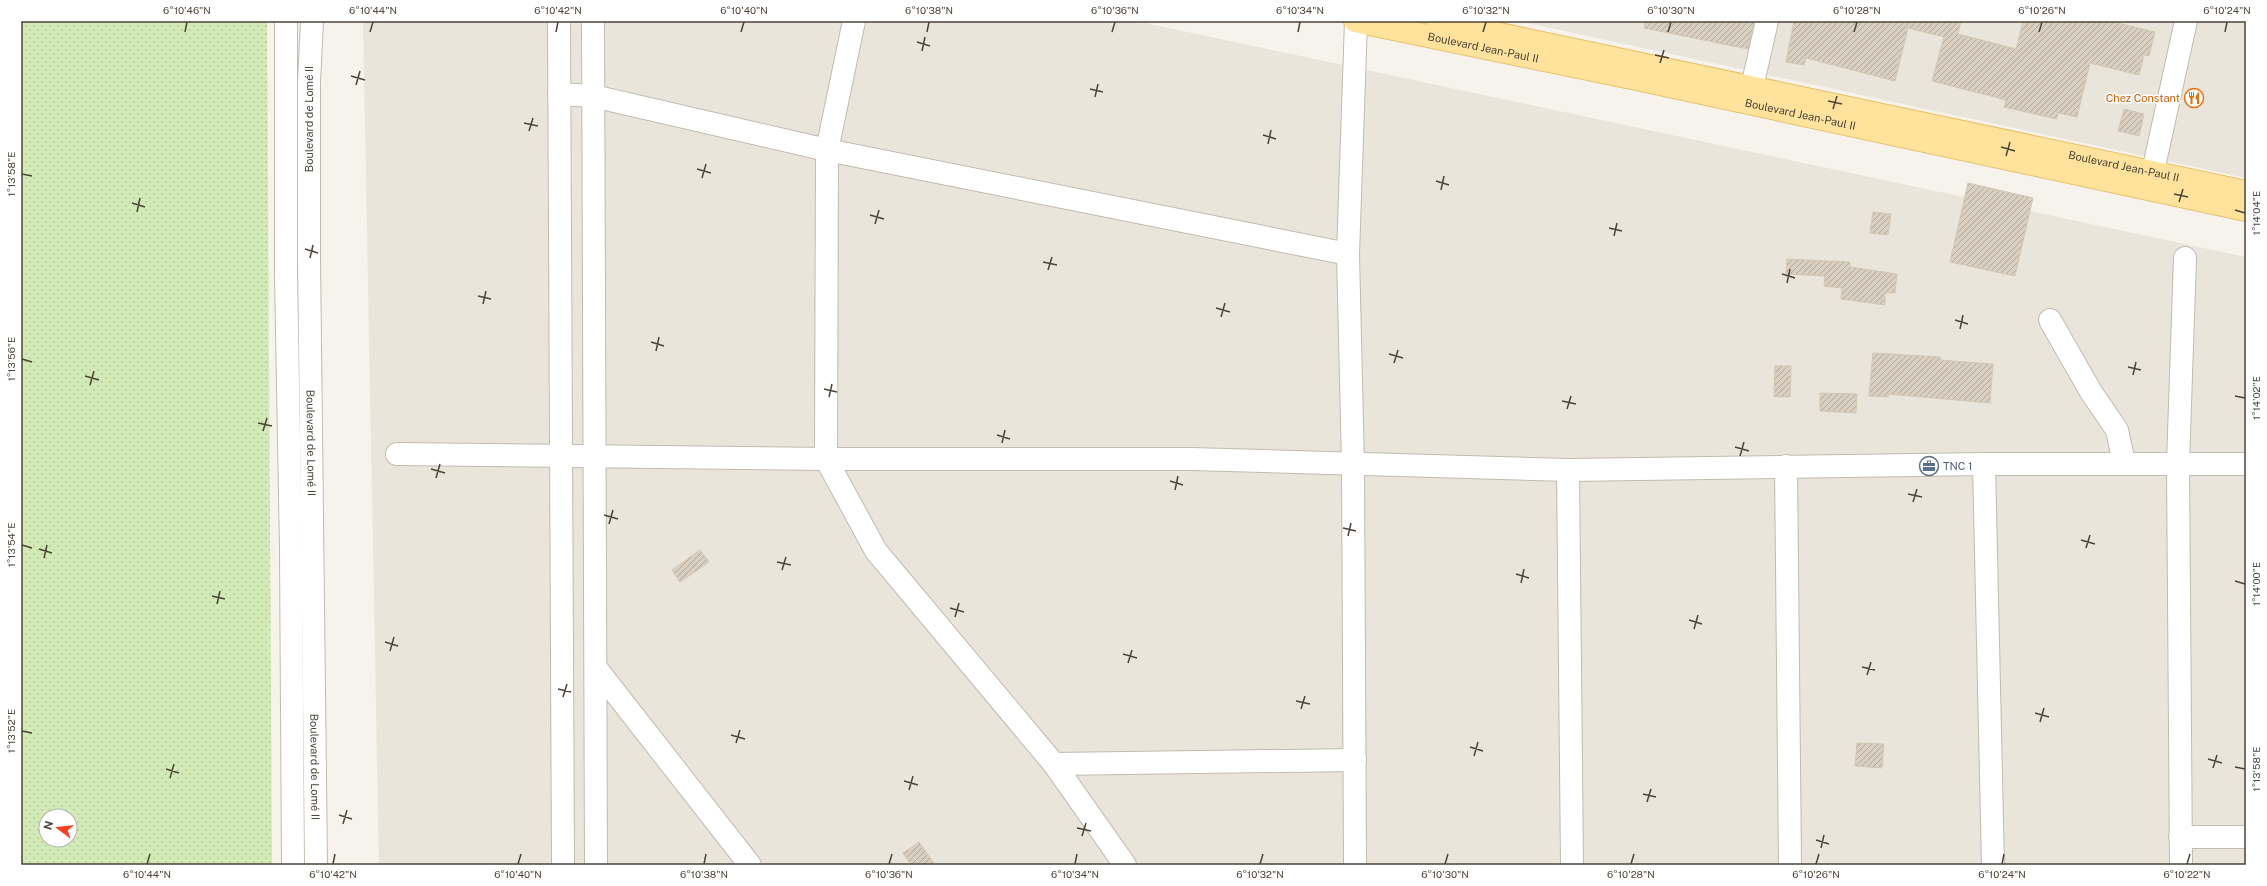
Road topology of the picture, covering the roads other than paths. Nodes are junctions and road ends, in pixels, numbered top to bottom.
1 (286, 21) edge
2 (312, 21) edge
3 (559, 21) edge
4 (593, 21) edge
5 (854, 21) edge
6 (1355, 21) edge
7 (1438, 21) edge
8 (1767, 21) edge
9 (2186, 21) edge
10 (1752, 87) junction
11 (559, 94) junction
12 (594, 96) junction
13 (827, 150) junction
14 (2153, 171) junction
15 (2246, 192) edge
16 (2246, 210) edge
17 (1348, 254) junction
18 (2185, 258) dead end
19 (2050, 320) dead end
20 (397, 454) dead end
21 (561, 456) junction
22 (595, 456) junction
23 (826, 459) junction
24 (2124, 463) junction
25 (2178, 463) junction
26 (1353, 464) junction
27 (1984, 464) junction
28 (2246, 464) edge
29 (1786, 466) junction
30 (1568, 470) junction
31 (596, 668) junction
32 (1354, 760) junction
33 (1054, 764) junction
34 (2180, 837) junction
35 (2246, 838) edge
36 (293, 865) edge
37 (316, 865) edge
38 (563, 865) edge
39 (596, 865) edge
40 (750, 865) edge
41 (1125, 865) edge
42 (1355, 865) edge
43 (1572, 865) edge
44 (1790, 865) edge
45 (1993, 865) edge
46 (2181, 865) edge

1 - 36 street, Boulevard de Lomé II
2 - 37 street, Boulevard de Lomé II
3 - 11 street
4 - 12 street
5 - 13 street
6 - 16 main road, Boulevard Jean-Paul II
6 - 17 street
7 - 10 main road, Boulevard Jean-Paul II
8 - 10 street
9 - 14 street
10 - 14 main road, Boulevard Jean-Paul II
11 - 12 street
11 - 21 street
12 - 13 street
12 - 22 street
13 - 17 street
13 - 23 street
14 - 15 main road, Boulevard Jean-Paul II
17 - 26 street
18 - 25 street
19 - 24 street
20 - 21 street
21 - 22 street
21 - 38 street
22 - 23 street
22 - 31 street
23 - 26 street
23 - 33 street
24 - 25 street
24 - 27 street
25 - 28 street
25 - 34 street
26 - 30 street
26 - 32 street
27 - 29 street
27 - 45 street
29 - 30 street
29 - 44 street
30 - 43 street
31 - 39 street
31 - 40 street
32 - 33 street
32 - 42 street
33 - 41 street
34 - 35 street
34 - 46 street

